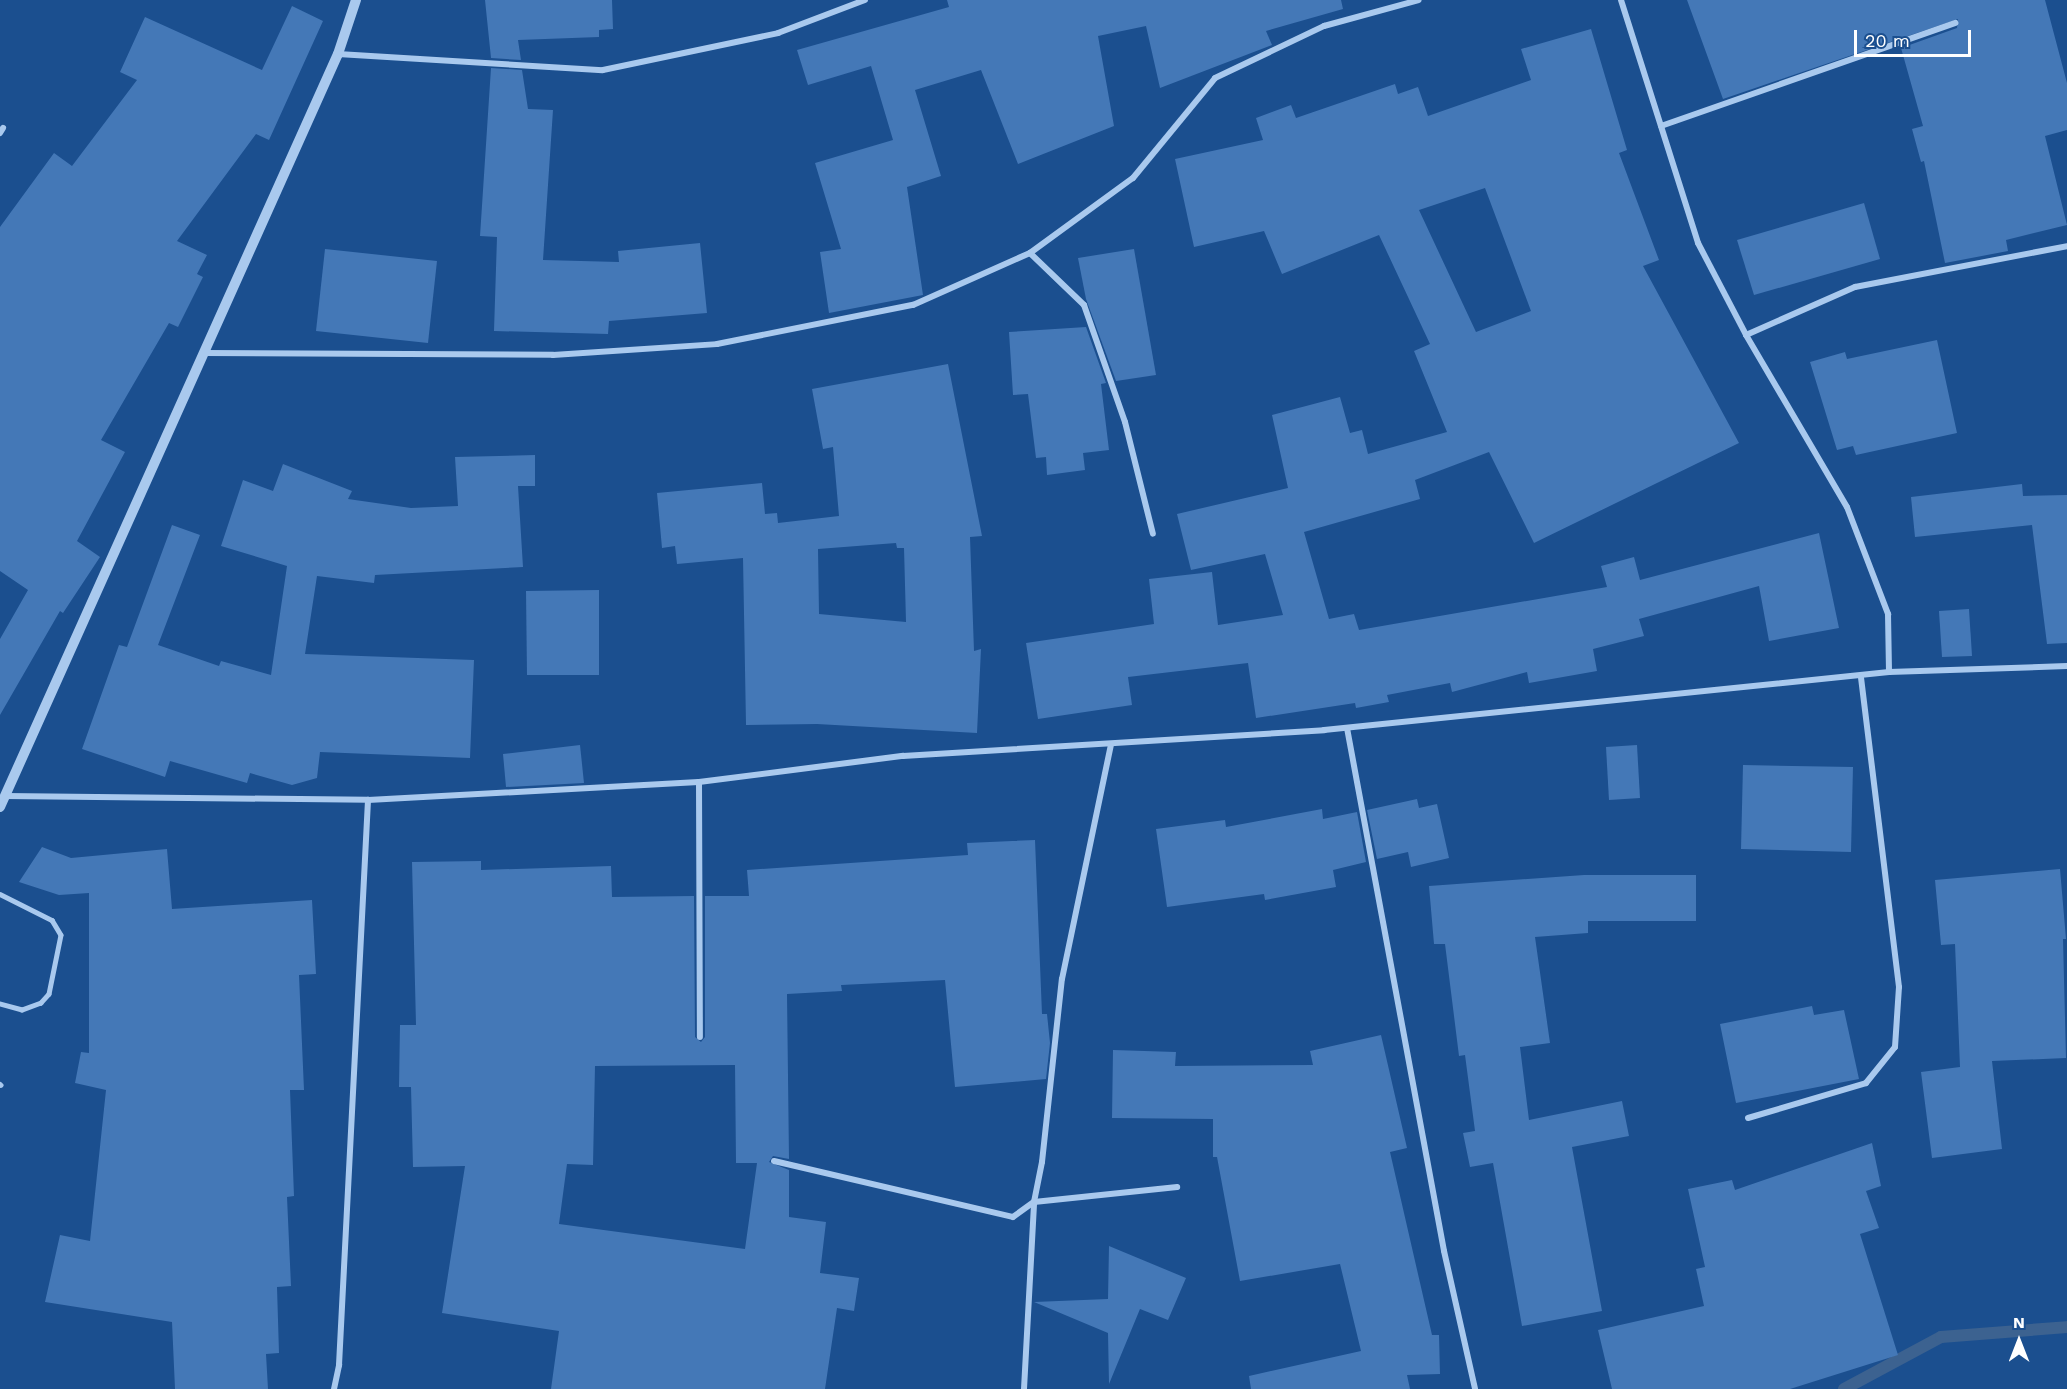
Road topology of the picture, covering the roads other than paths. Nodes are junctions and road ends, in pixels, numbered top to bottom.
1 (356, 0) edge
2 (865, 0) edge
3 (1419, 0) edge
4 (1621, 0) edge
5 (1955, 23) dead end
6 (338, 54) junction
7 (1661, 126) junction
8 (2067, 246) edge
9 (1030, 253) junction
10 (1746, 335) junction
11 (203, 353) junction
12 (1153, 534) dead end
13 (2067, 666) edge
14 (1889, 672) junction
15 (1861, 676) junction
16 (1347, 728) junction
17 (1111, 746) junction
18 (699, 782) junction
19 (368, 800) junction
20 (2, 802) edge
21 (0, 895) edge
22 (0, 1004) edge
23 (700, 1037) dead end
24 (1748, 1118) dead end
25 (774, 1161) dead end
26 (1177, 1187) dead end
27 (1034, 1202) junction
28 (334, 1389) edge
29 (1024, 1389) edge
30 (1475, 1389) edge

1 - 6 street
2 - 6 street
3 - 9 street
4 - 7 street
5 - 7 street
6 - 11 street
7 - 10 street
8 - 10 street
9 - 11 street
9 - 12 street
10 - 14 street
11 - 20 street
13 - 14 street
14 - 15 street
15 - 16 street
15 - 24 street
16 - 17 street
16 - 30 street
17 - 18 street
17 - 27 street
18 - 19 street
18 - 23 street
19 - 20 street
19 - 28 street
21 - 22 lane
25 - 27 street
26 - 27 street
27 - 29 street

